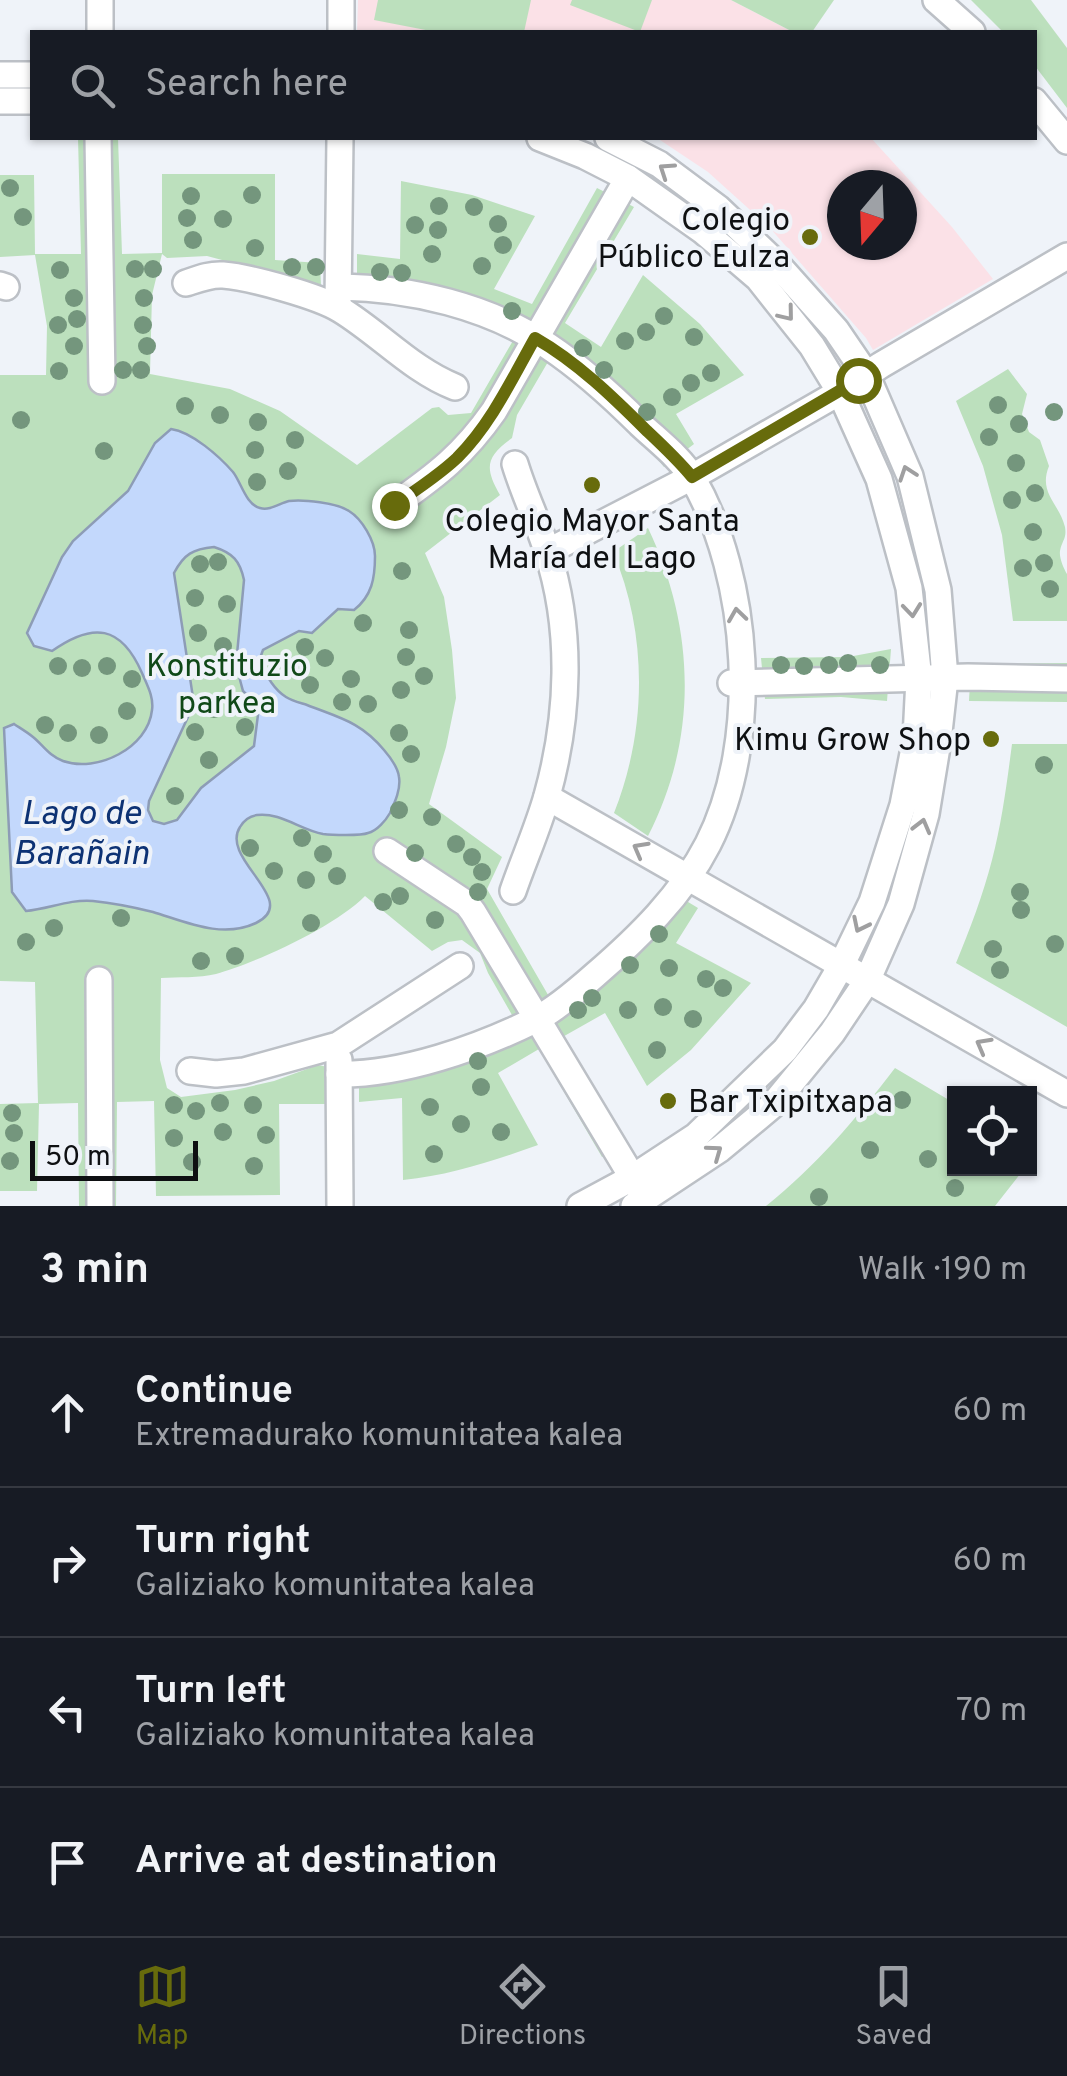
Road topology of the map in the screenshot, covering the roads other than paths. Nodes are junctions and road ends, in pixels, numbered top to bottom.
1 (100, 0) edge
2 (341, 0) edge
3 (936, 0) edge
4 (100, 30) edge
5 (341, 30) edge
6 (970, 30) edge
7 (0, 75) edge
8 (30, 75) edge
9 (0, 102) edge
10 (30, 102) edge
11 (1037, 105) edge
12 (98, 140) edge
13 (340, 140) edge
14 (545, 140) edge
15 (612, 140) edge
16 (1067, 141) edge
17 (628, 178) junction
18 (1067, 256) edge
19 (186, 283) dead end
20 (339, 297) junction
21 (535, 338) junction
22 (866, 374) junction
23 (102, 382) dead end
24 (455, 387) dead end
25 (840, 392) junction
26 (516, 464) dead end
27 (692, 477) junction
28 (394, 505) dead end
29 (548, 552) junction
30 (932, 678) junction
31 (1067, 679) edge
32 (737, 682) junction
33 (547, 796) junction
34 (387, 851) dead end
35 (690, 877) junction
36 (513, 891) dead end
37 (460, 966) dead end
38 (841, 966) junction
39 (99, 980) dead end
40 (867, 980) junction
41 (538, 1019) junction
42 (338, 1045) junction
43 (190, 1071) dead end
44 (339, 1074) junction
45 (1067, 1094) edge
46 (640, 1198) edge
47 (100, 1206) edge
48 (340, 1206) edge
49 (580, 1206) edge

1 - 4 street
2 - 5 street
3 - 6 street
7 - 8 street
9 - 10 street
11 - 16 street
12 - 23 street
13 - 20 street
14 - 17 street
22 -> 15 street
17 - 21 street
17 -> 25 street
18 - 22 street
19 - 20 street
20 - 21 street
20 - 24 street
21 - 27 street
21 - 28 street
22 - 25 street
30 -> 22 street
25 - 27 street
25 -> 30 street
26 - 29 street
27 - 29 street
32 -> 27 street
29 - 33 street
30 - 31 street
30 - 32 street
30 -> 38 street
40 -> 30 street
32 - 35 street
35 -> 33 street
33 - 36 street
34 - 41 street
35 - 38 street
35 - 41 street
37 - 42 street
38 - 40 street
38 - 46 street
39 - 47 street
45 -> 40 street
46 -> 40 street
41 - 44 street
41 - 46 street
42 - 43 street
42 - 44 street
44 - 48 street
46 - 49 street

